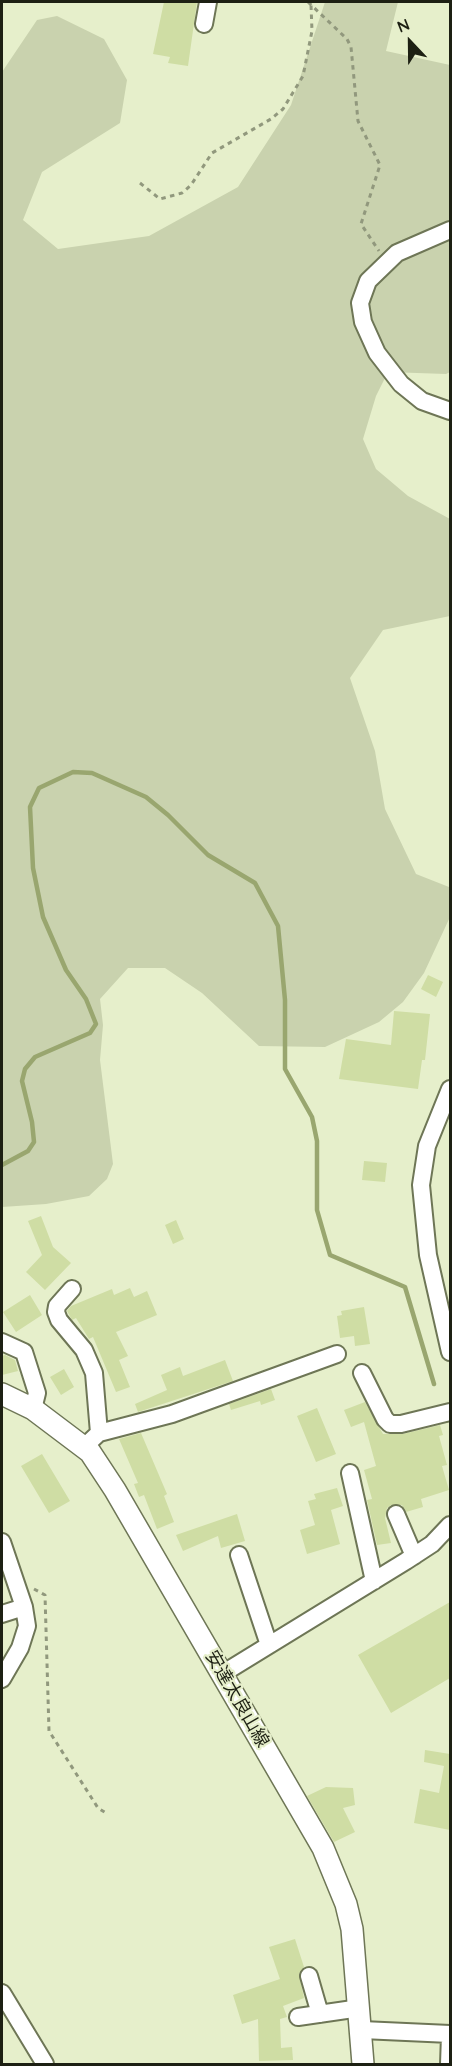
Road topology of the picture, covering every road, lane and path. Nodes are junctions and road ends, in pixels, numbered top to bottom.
1 (208, 2) edge
2 (308, 2) edge
3 (311, 5) junction
4 (204, 24) dead end
5 (140, 183) dead end
6 (450, 230) edge
7 (387, 262) junction
8 (450, 411) edge
9 (450, 1089) edge
10 (72, 1289) dead end
11 (445, 1309) edge
12 (2, 1342) edge
13 (450, 1352) edge
14 (337, 1354) dead end
15 (362, 1373) dead end
16 (2, 1394) edge
17 (33, 1409) junction
18 (450, 1412) edge
19 (92, 1440) junction
20 (350, 1473) dead end
21 (396, 1514) dead end
22 (450, 1525) edge
23 (2, 1542) edge
24 (239, 1555) dead end
25 (414, 1556) junction
26 (15, 1580) junction
27 (374, 1581) junction
28 (24, 1607) junction
29 (2, 1614) edge
30 (269, 1645) junction
31 (222, 1674) junction
32 (2, 1679) edge
33 (106, 1813) dead end
34 (309, 1976) dead end
35 (2, 1993) edge
36 (360, 2008) junction
37 (7, 2011) edge
38 (320, 2014) junction
39 (298, 2017) dead end
40 (362, 2030) junction
41 (450, 2035) edge
42 (45, 2064) edge
43 (363, 2064) edge
44 (449, 2064) edge

1 - 4 street
2 - 3 path
3 - 5 path
3 - 7 path
6 - 7 street
7 - 8 street
9 - 11 street
10 - 19 street
11 - 13 street
12 - 17 street
14 - 19 street
15 - 18 street
16 - 17 main road, 安達太良山線
17 - 19 main road, 安達太良山線
19 - 31 main road, 安達太良山線
20 - 27 street
21 - 25 street
22 - 25 street
23 - 26 street
24 - 30 street
25 - 27 street
26 - 28 street
26 - 33 path
27 - 30 street
28 - 29 street
28 - 32 street
30 - 31 street
31 - 36 main road, 安達太良山線
34 - 38 street
35 - 37 street
36 - 38 street
36 - 40 main road, 安達太良山線
37 - 42 street
38 - 39 street
40 - 41 street
40 - 43 main road, 安達太良山線
41 - 44 street

